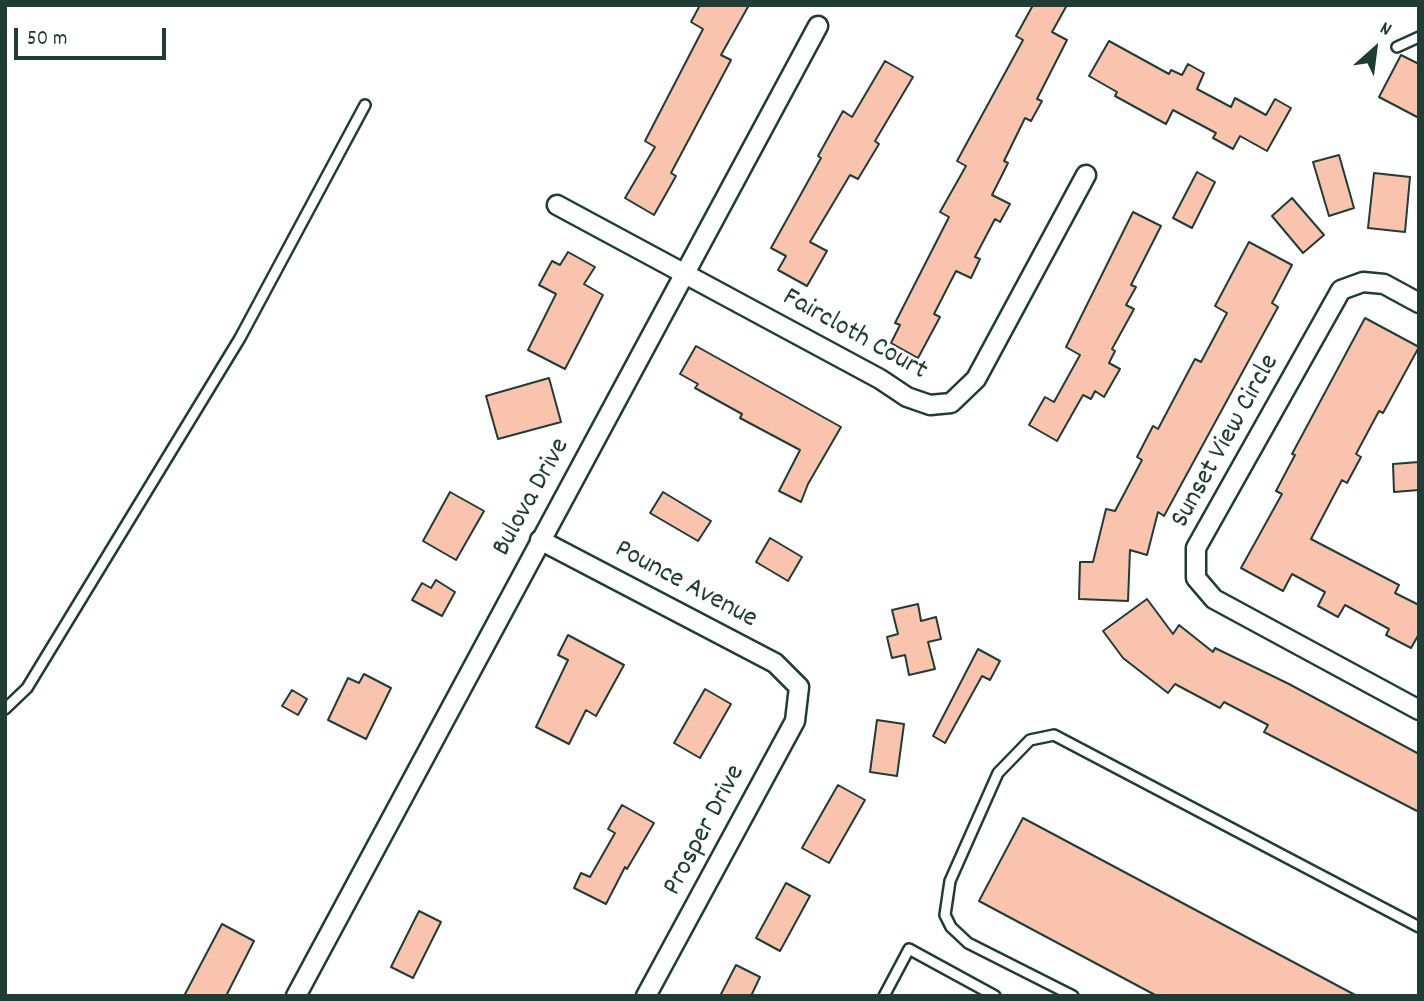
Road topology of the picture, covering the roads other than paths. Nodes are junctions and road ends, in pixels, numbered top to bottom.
1 (818, 26) dead end
2 (1419, 37) edge
3 (1397, 47) dead end
4 (365, 105) dead end
5 (1086, 175) dead end
6 (557, 205) dead end
7 (686, 274) junction
8 (1419, 303) edge
9 (540, 540) junction
10 (800, 687) joint
11 (5, 709) edge
12 (1419, 710) edge
13 (1419, 927) edge
14 (296, 996) edge
15 (646, 996) edge
16 (884, 996) edge
17 (995, 996) edge
18 (1073, 996) edge

1 - 7 street, Bulova Drive
2 - 3 lane
4 - 11 lane
5 - 7 street, Faircloth Court
6 - 7 street
7 - 9 street, Bulova Drive
8 - 12 street, Sunset View Circle
9 - 10 street, Pounce Avenue
9 - 14 street, Bulova Drive
10 - 15 street, Prosper Drive
13 - 18 lane
16 - 17 lane

